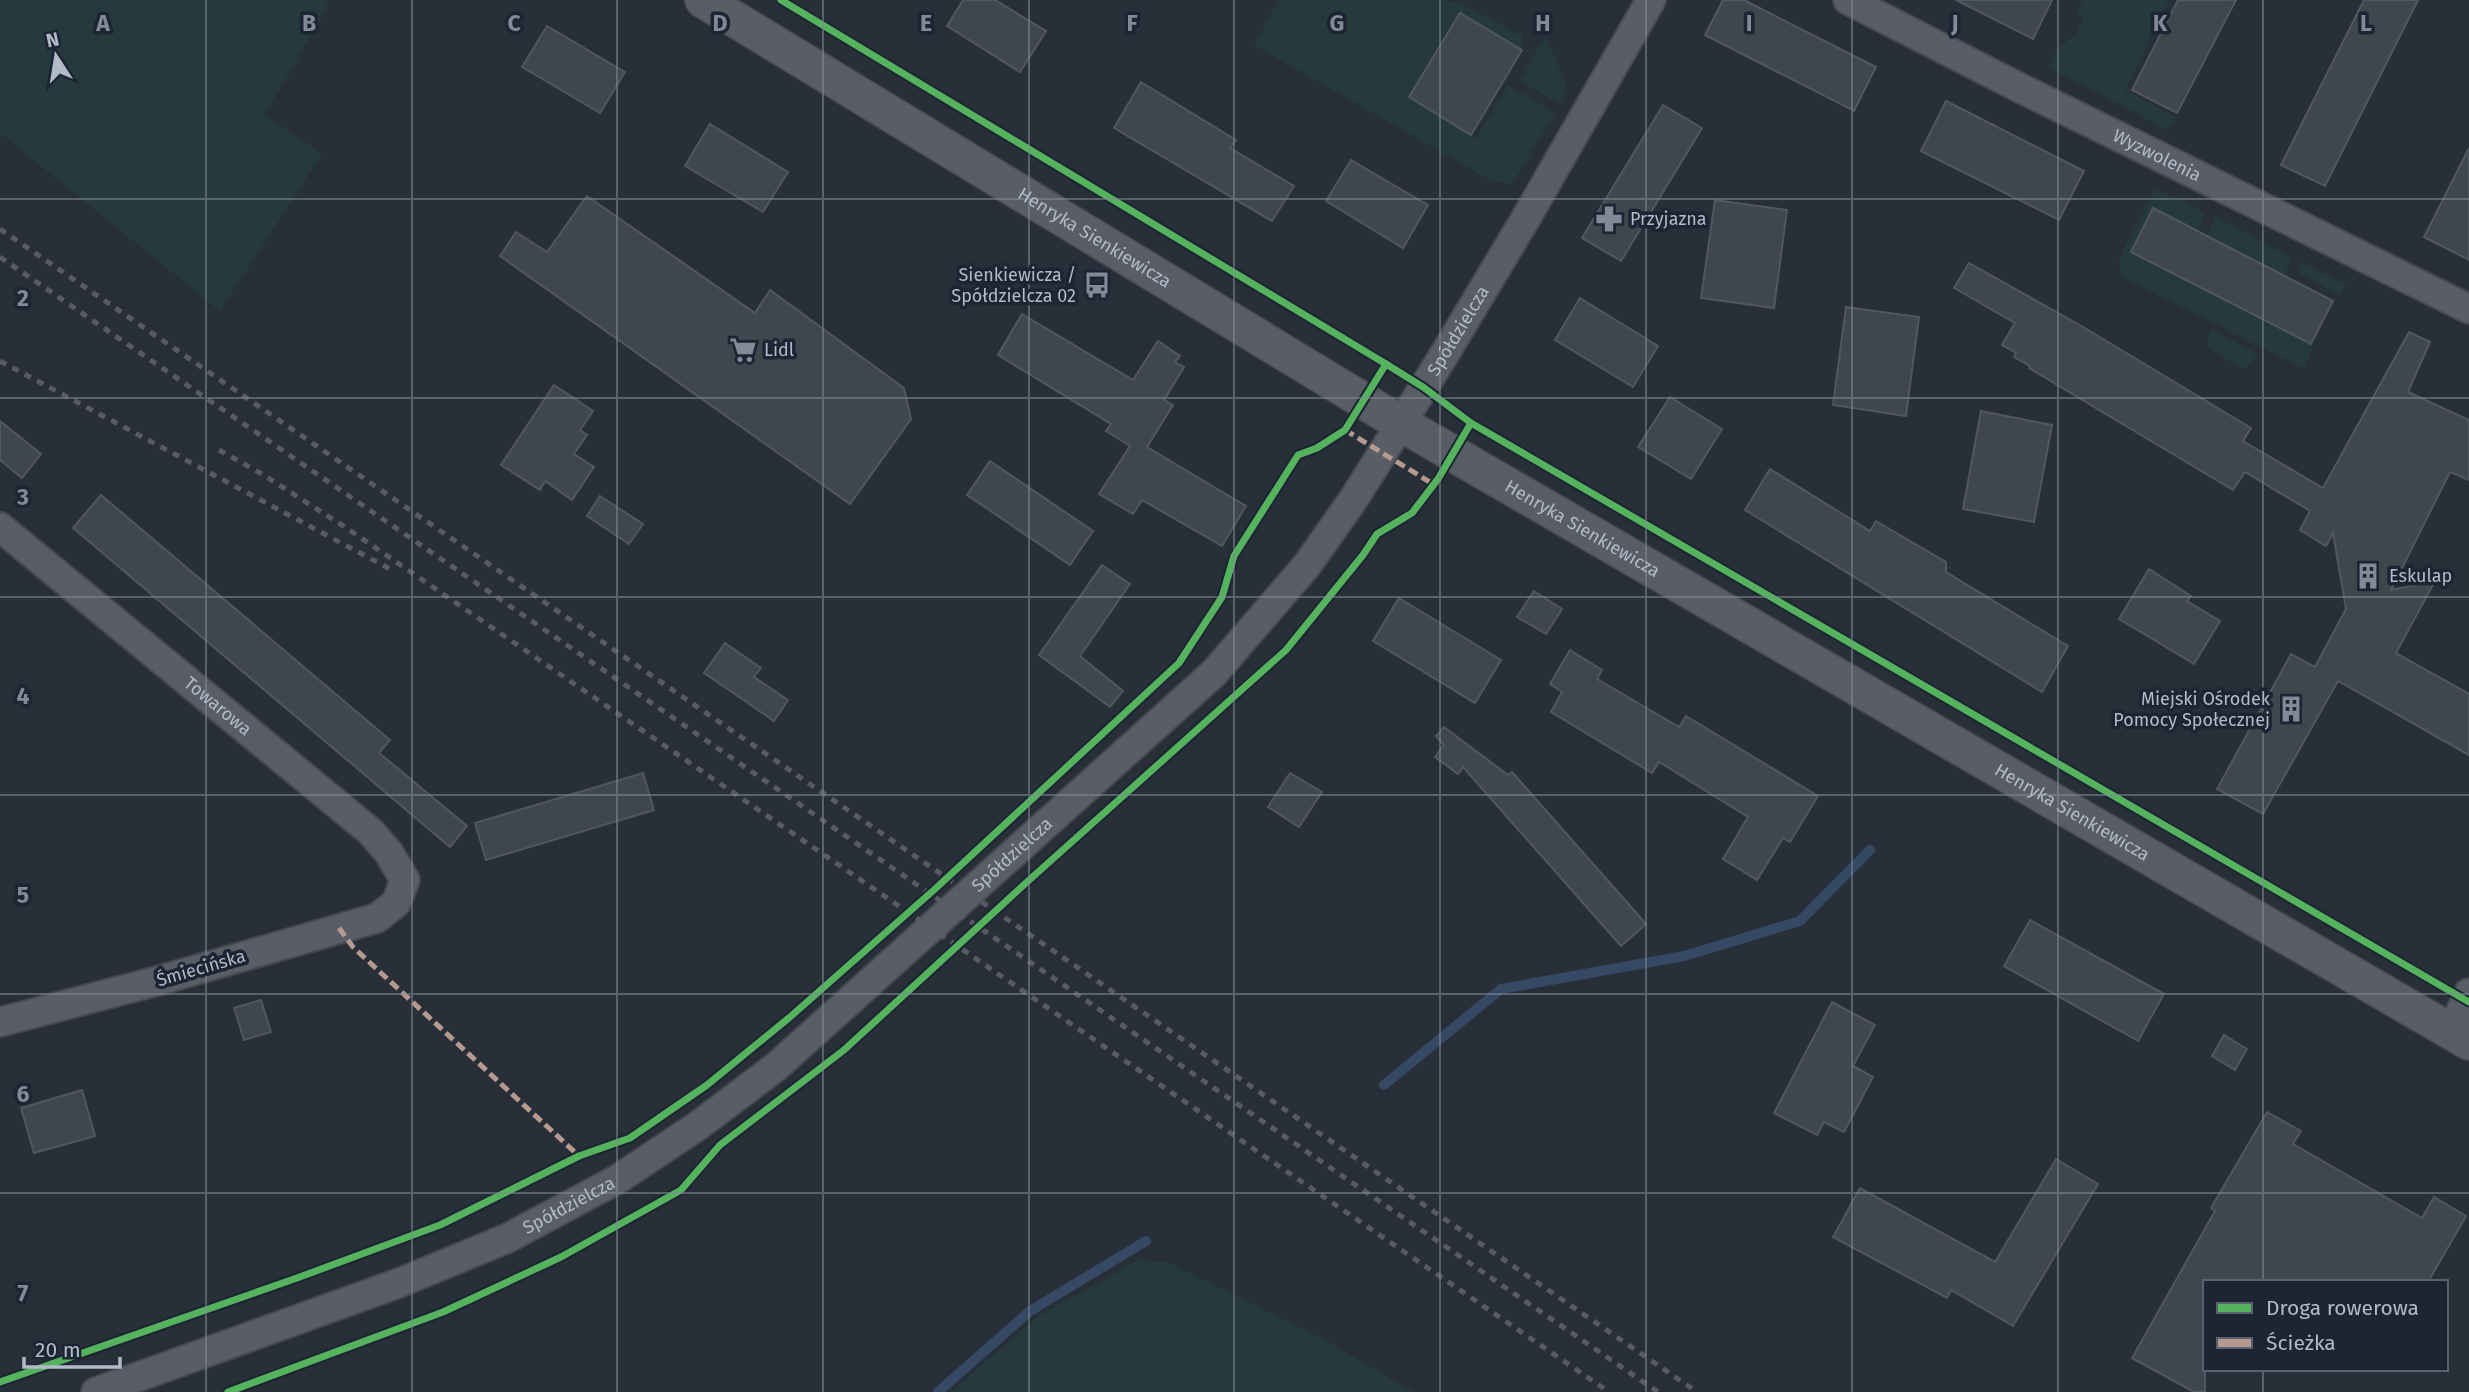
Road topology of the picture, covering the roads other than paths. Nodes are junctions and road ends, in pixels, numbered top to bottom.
1 (703, 0) edge
2 (1651, 0) edge
3 (1848, 0) edge
4 (2469, 309) edge
5 (1400, 423) junction
6 (0, 527) edge
7 (396, 903) joint
8 (2469, 993) edge
9 (0, 1021) edge
10 (2460, 1038) edge
11 (96, 1392) edge

1 - 5 street, Henryka Sienkiewicza
2 - 5 street, Spółdzielcza
3 - 4 street, Wyzwolenia
5 - 10 street, Henryka Sienkiewicza
5 - 11 street, Spółdzielcza
6 - 7 street, Towarowa
7 - 9 street, Śmiecińska
8 - 10 street

